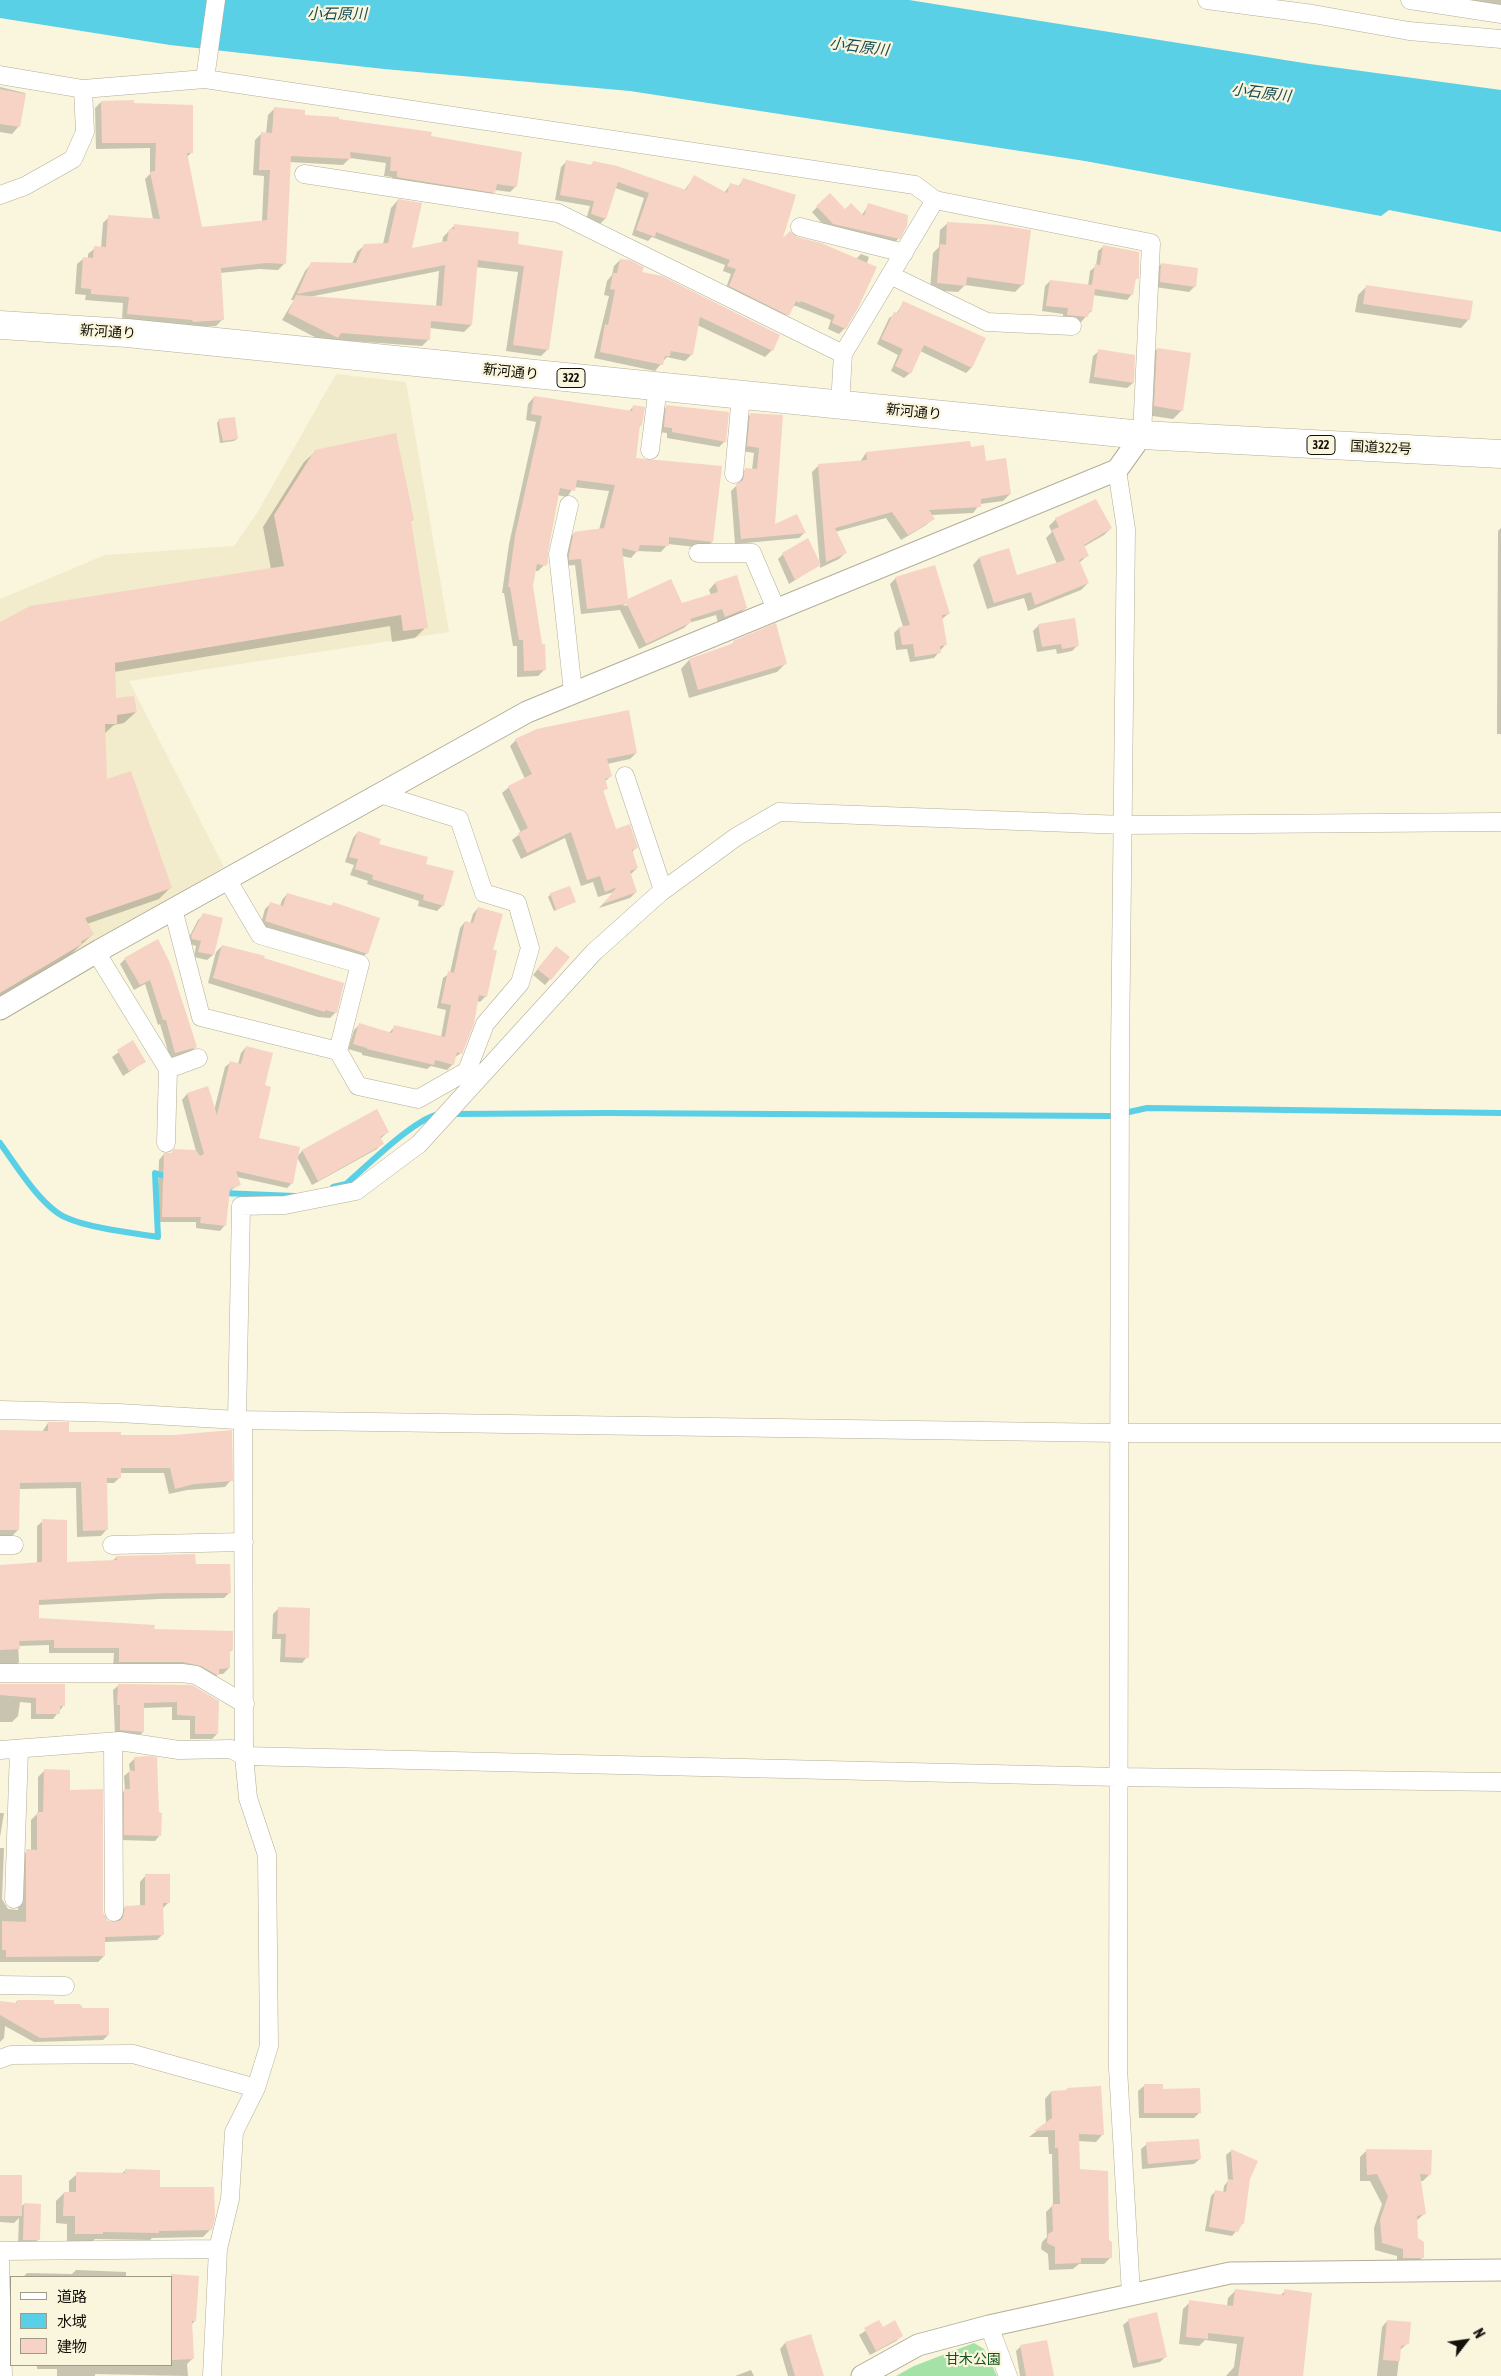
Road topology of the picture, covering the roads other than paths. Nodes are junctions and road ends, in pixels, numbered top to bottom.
1 (216, 0) edge
2 (1206, 0) edge
3 (1410, 0) edge
4 (1501, 14) edge
5 (1501, 39) edge
6 (0, 75) edge
7 (205, 79) junction
8 (84, 89) junction
9 (304, 174) dead end
10 (0, 195) edge
11 (935, 200) junction
12 (800, 227) dead end
13 (904, 253) junction
14 (890, 275) junction
15 (0, 325) edge
16 (1072, 326) dead end
17 (843, 354) junction
18 (658, 386) junction
19 (741, 395) junction
20 (840, 405) junction
21 (1142, 435) junction
22 (650, 450) dead end
23 (1501, 454) edge
24 (1118, 470) junction
25 (734, 474) dead end
26 (569, 505) dead end
27 (698, 553) dead end
28 (776, 609) junction
29 (574, 692) junction
30 (625, 776) dead end
31 (380, 794) junction
32 (1501, 822) edge
33 (1124, 824) junction
34 (227, 879) junction
35 (663, 890) junction
36 (174, 909) junction
37 (96, 952) junction
38 (0, 1009) edge
39 (338, 1051) junction
40 (198, 1058) dead end
41 (168, 1069) junction
42 (166, 1143) dead end
43 (0, 1410) edge
44 (240, 1420) junction
45 (1118, 1432) junction
46 (1501, 1433) edge
47 (244, 1542) junction
48 (112, 1545) dead end
49 (0, 1673) edge
50 (0, 1677) edge
51 (245, 1704) junction
52 (113, 1742) junction
53 (0, 1750) edge
54 (19, 1750) junction
55 (244, 1756) junction
56 (1118, 1777) junction
57 (1501, 1782) edge
58 (14, 1899) dead end
59 (114, 1912) dead end
60 (0, 1985) edge
61 (64, 1986) dead end
62 (0, 2059) edge
63 (256, 2088) junction
64 (218, 2249) junction
65 (0, 2251) edge
66 (0, 2261) edge
67 (1501, 2270) edge
68 (1131, 2294) junction
69 (989, 2326) junction
70 (3, 2376) edge
71 (212, 2376) edge
72 (862, 2376) edge
73 (1008, 2376) edge

1 - 7 street
2 - 5 street
3 - 4 street
6 - 8 street
7 - 8 street
7 - 11 street
8 - 10 street
9 - 17 street
11 - 13 street
11 - 21 street
12 - 13 street
13 - 14 street
14 - 16 street
14 - 17 street
15 - 18 highway, 新河通り / 322
17 - 20 street
18 - 19 highway, 新河通り / 322
18 - 22 street
19 - 20 highway, 新河通り / 322
19 - 25 street
20 - 21 highway, 新河通り / 322
21 - 23 highway, 国道322号 / 322
21 - 24 street
24 - 28 street
24 - 33 street
26 - 29 street
27 - 28 street
28 - 29 street
29 - 31 street
30 - 35 street
31 - 34 street
31 - 39 street
32 - 33 street
33 - 35 street
33 - 45 street
34 - 36 street
34 - 39 street
35 - 44 street
36 - 37 street
36 - 39 street
37 - 38 street
37 - 41 street
40 - 41 street
41 - 42 street
43 - 44 street
44 - 45 street
44 - 47 street
45 - 46 street
45 - 56 street
47 - 48 street
47 - 51 street
49 - 50 street
49 - 51 street
51 - 55 street
52 - 54 street
52 - 55 street
52 - 59 street
53 - 54 street
54 - 58 street
55 - 56 street
55 - 63 street
56 - 57 street
56 - 68 street
60 - 61 street
62 - 63 street
63 - 64 street
64 - 65 street
64 - 71 street
66 - 70 street
67 - 68 street
68 - 69 street
69 - 72 street
69 - 73 street

